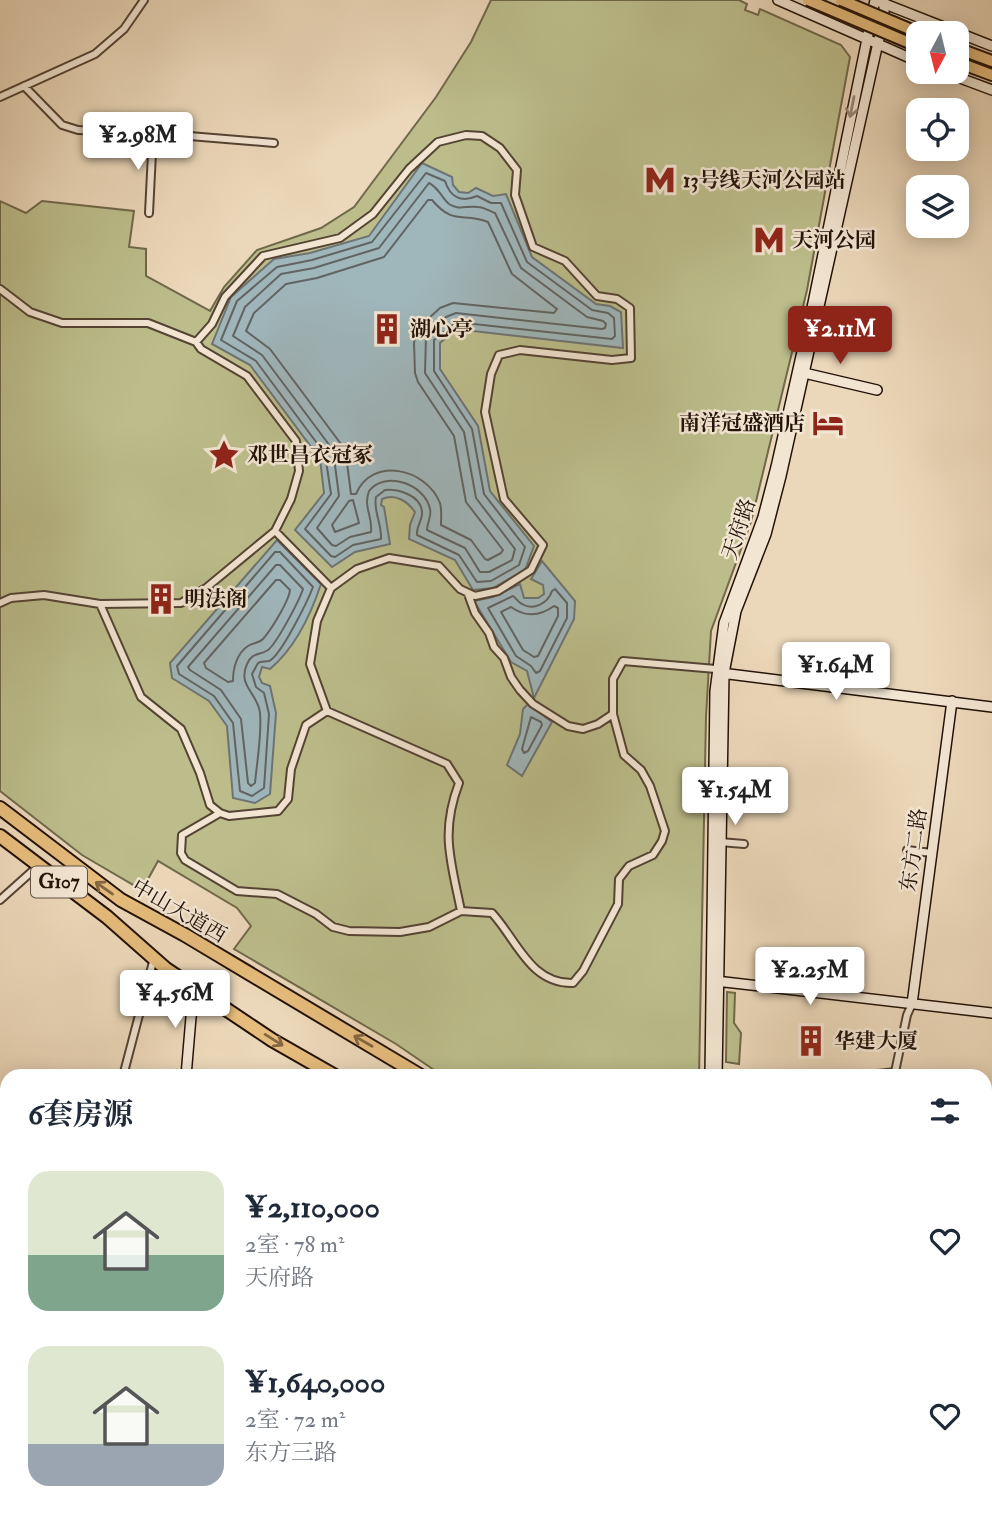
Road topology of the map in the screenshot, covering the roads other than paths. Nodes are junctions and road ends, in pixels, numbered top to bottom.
1 (144, 0) edge
2 (778, 0) edge
3 (807, 0) edge
4 (841, 0) edge
5 (881, 1) edge
6 (788, 5) junction
7 (929, 21) edge
8 (906, 28) edge
9 (970, 38) edge
10 (866, 40) junction
11 (906, 42) edge
12 (877, 45) junction
13 (992, 46) edge
14 (970, 53) edge
15 (906, 57) edge
16 (992, 61) edge
17 (970, 67) edge
18 (992, 75) edge
19 (970, 82) edge
20 (24, 86) junction
21 (992, 90) edge
22 (0, 97) edge
23 (153, 133) junction
24 (274, 143) dead end
25 (149, 213) dead end
26 (0, 289) edge
27 (196, 342) junction
28 (801, 372) junction
29 (877, 390) dead end
30 (275, 531) junction
31 (331, 588) junction
32 (468, 594) junction
33 (0, 603) edge
34 (100, 604) junction
35 (719, 671) junction
36 (952, 701) junction
37 (992, 707) edge
38 (327, 711) junction
39 (613, 714) junction
40 (0, 808) edge
41 (220, 813) junction
42 (0, 836) edge
43 (720, 842) junction
44 (744, 844) dead end
45 (907, 850) dead end
46 (932, 853) junction
47 (38, 866) junction
48 (0, 900) edge
49 (461, 911) junction
50 (154, 958) junction
51 (715, 981) junction
52 (197, 988) junction
53 (912, 1003) junction
54 (992, 1013) edge
55 (125, 1069) edge
56 (187, 1069) edge
57 (323, 1069) edge
58 (409, 1069) edge
59 (710, 1069) edge
60 (717, 1069) edge
61 (897, 1069) edge

1 - 20 street
2 - 6 main road
3 - 6 main road
3 - 11 main road, bridge
4 - 8 main road, bridge
5 - 7 main road
5 - 10 main road, 天府路
5 - 12 main road, 天府路
6 - 10 main road
9 - 13 main road
10 - 12 main road
10 -> 28 main road, 天府路
12 - 15 main road
12 - 28 main road, 天府路
14 - 16 main road
17 - 18 main road
19 - 21 main road
20 - 22 street
20 - 23 street
23 - 24 street
23 - 25 street
26 - 27 street
27 - 30 street
27 - 32 street
28 - 29 main road
28 - 35 main road, 天府路
30 - 31 street
30 - 34 street
31 - 32 street
31 - 38 street
32 - 39 street
33 - 34 street
34 - 41 street
35 - 36 main road
35 - 39 street
35 - 43 main road, 天府路
35 - 51 main road, 天府路
36 - 37 main road
36 - 46 main road, 东方二路
38 - 41 street
38 - 49 street
39 - 49 street
58 -> 40 highway, 中山大道西 / G107
41 - 49 street
42 - 47 highway, 中山大道西 / G107
43 - 44 street
43 - 51 main road, 天府路
45 - 46 street
46 - 53 main road, 东方二路
47 - 48 street
47 - 50 highway, 中山大道西 / G107
50 - 52 highway, 中山大道西 / G107
50 - 55 street
51 - 53 main road
51 - 59 main road, 天府路
51 - 60 main road, 天府路
52 - 56 main road
52 -> 57 highway, 中山大道西 / G107
53 - 54 main road
53 - 61 street

